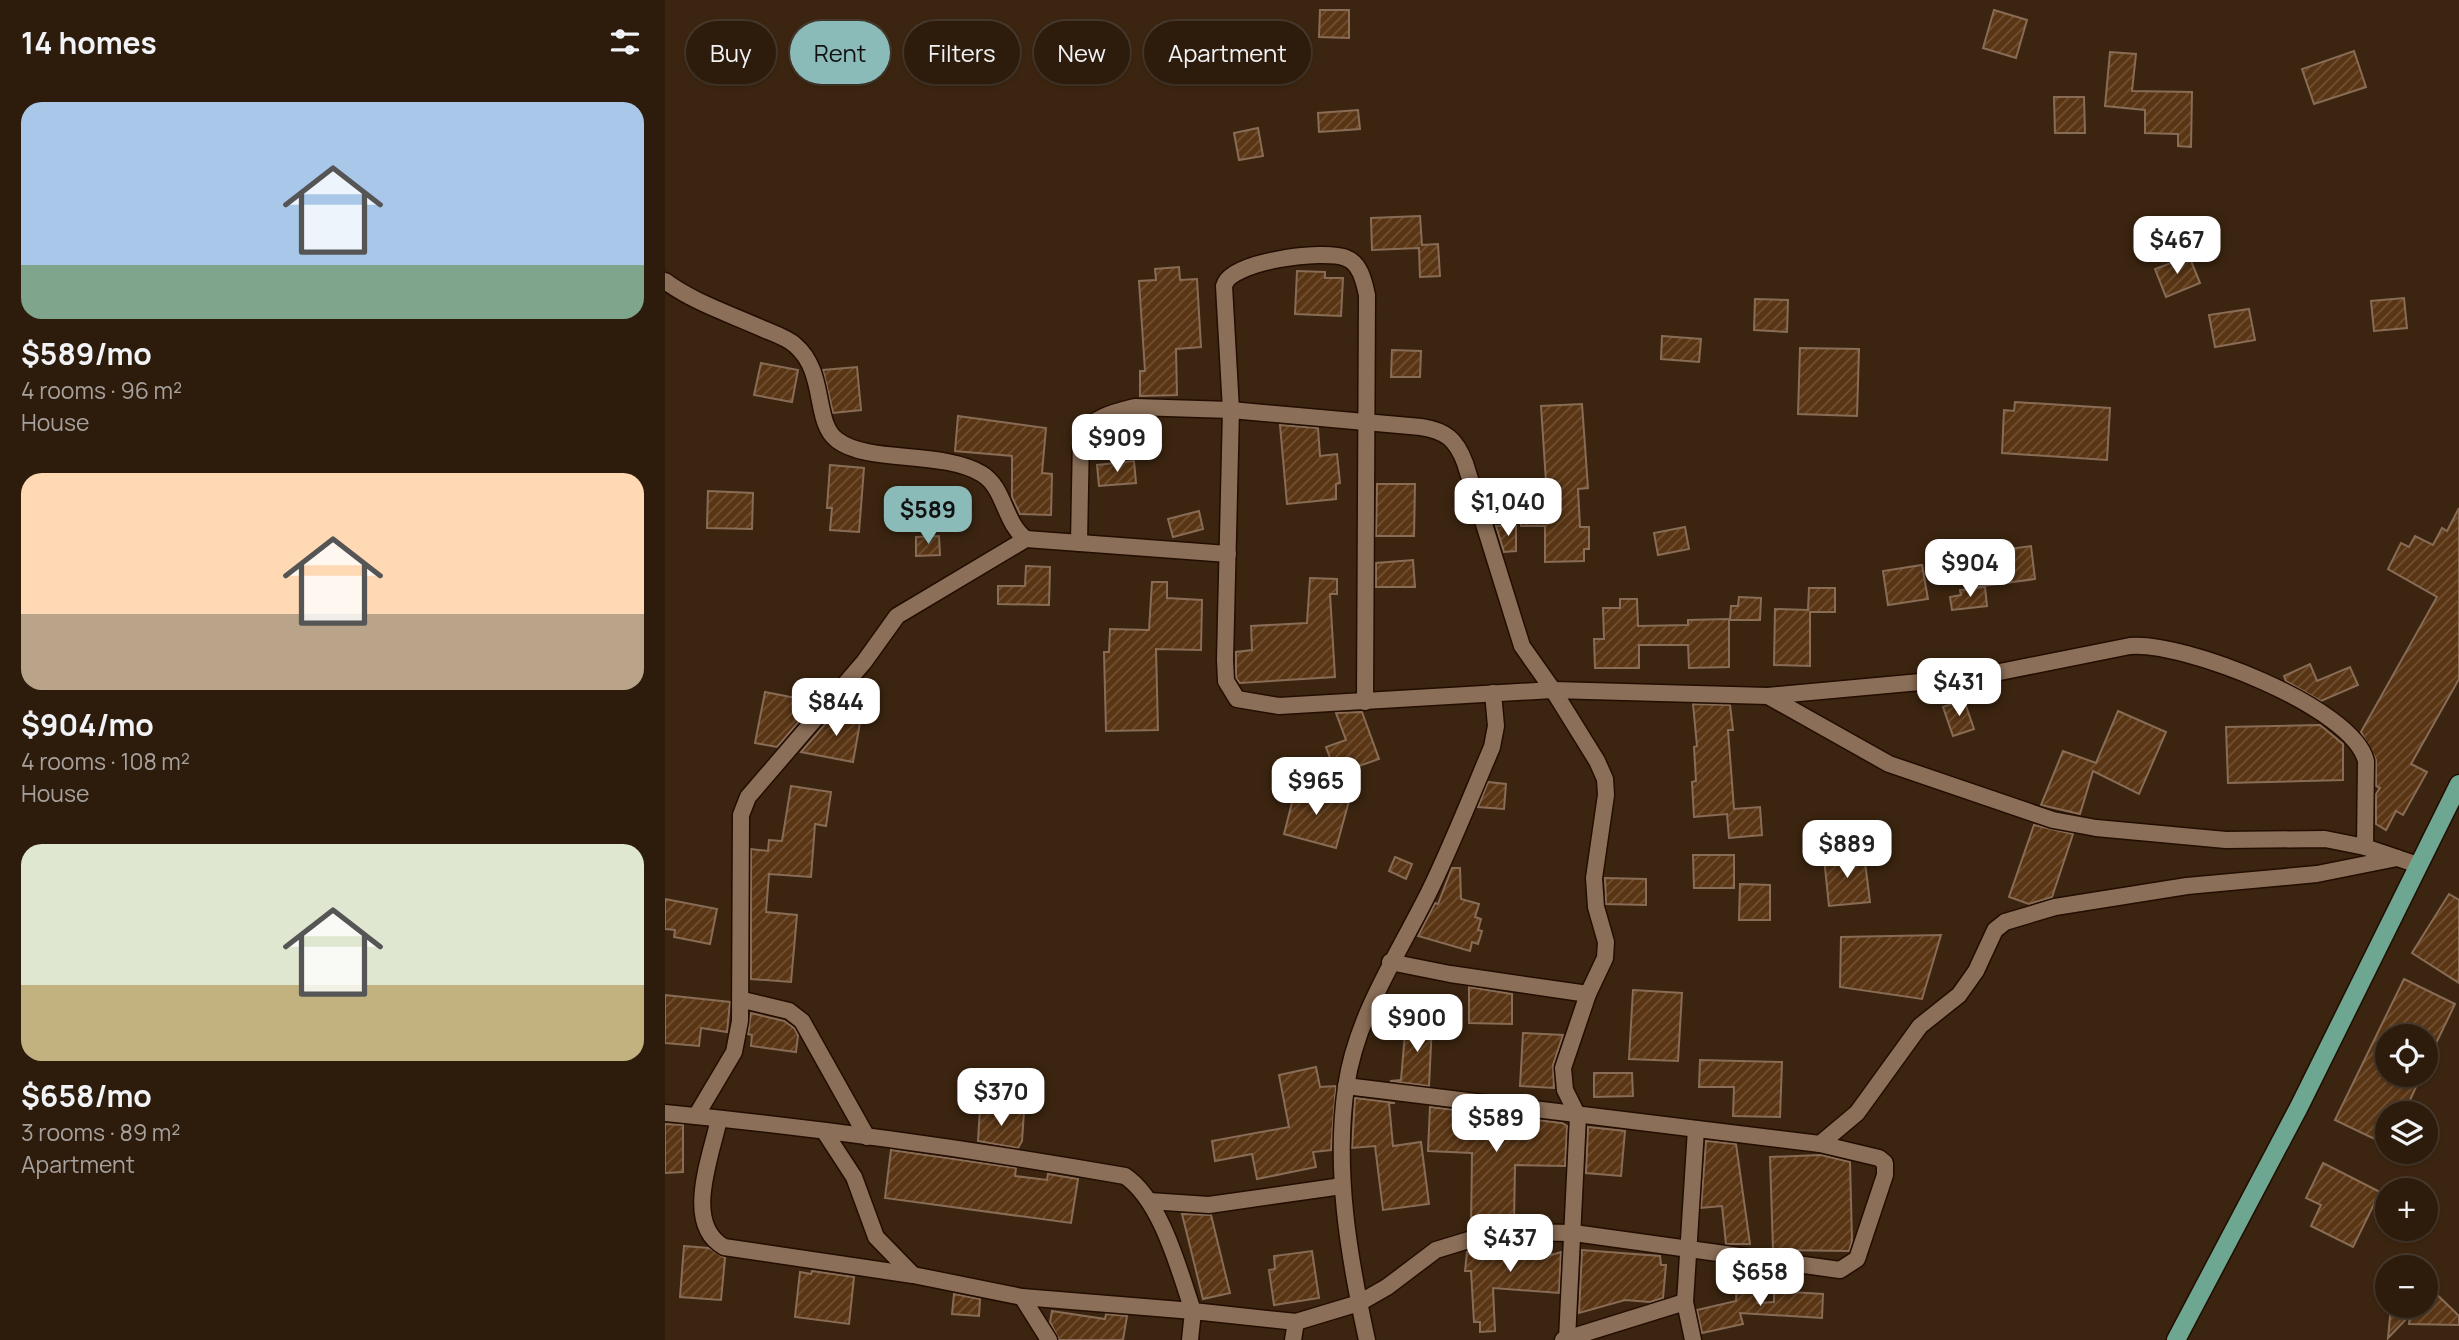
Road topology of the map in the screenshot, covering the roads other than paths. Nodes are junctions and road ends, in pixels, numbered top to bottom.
1 (665, 281) edge
2 (1231, 410) junction
3 (1366, 423) junction
4 (1026, 539) junction
5 (1079, 543) junction
6 (1228, 554) junction
7 (1553, 690) junction
8 (1493, 693) junction
9 (1768, 696) junction
10 (1365, 702) junction
11 (2459, 785) edge
12 (2365, 847) junction
13 (2397, 858) junction
14 (2418, 865) junction
15 (1390, 962) junction
16 (1588, 994) junction
17 (743, 1000) junction
18 (1346, 1086) junction
19 (665, 1114) edge
20 (697, 1116) junction
21 (1578, 1116) junction
22 (719, 1119) junction
23 (1696, 1129) junction
24 (824, 1131) junction
25 (867, 1137) junction
26 (1820, 1144) junction
27 (1342, 1185) junction
28 (1149, 1201) junction
29 (1574, 1233) junction
30 (1689, 1248) junction
31 (912, 1275) junction
32 (1022, 1297) junction
33 (1685, 1302) junction
34 (1359, 1303) junction
35 (1193, 1311) junction
36 (1296, 1322) junction
37 (1565, 1339) edge
38 (1049, 1340) edge
39 (1190, 1340) edge
40 (1293, 1340) edge
41 (1367, 1340) edge
42 (1693, 1340) edge
43 (2176, 1340) edge

1 - 4 street
2 - 3 street
2 - 3 street
2 - 5 street
2 - 6 street
3 - 7 street
3 - 10 street
4 - 5 street
4 - 17 street
5 - 6 street
6 - 10 street
7 - 8 street
7 - 9 street
7 - 16 street
8 - 10 street
8 - 15 street
9 - 12 street
9 - 12 street
11 - 14 main road
12 - 13 street
13 - 14 street
13 - 26 street
14 - 43 main road
15 - 16 street
15 - 18 street
16 - 21 street
17 - 20 street
17 - 25 street
18 - 21 street
18 - 27 street
19 - 20 street
20 - 22 street
21 - 23 street
21 - 29 street
22 - 24 street
22 - 31 street
23 - 26 street
23 - 30 street
24 - 25 street
24 - 31 street
25 - 28 street
26 - 30 street
27 - 28 street
27 - 34 street
28 - 35 street
29 - 30 street
29 - 34 street
29 - 37 street
30 - 33 street
31 - 32 street
32 - 35 street
32 - 38 street
33 - 37 street
33 - 42 street
34 - 36 street
34 - 41 street
35 - 36 street
35 - 39 street
36 - 40 street

